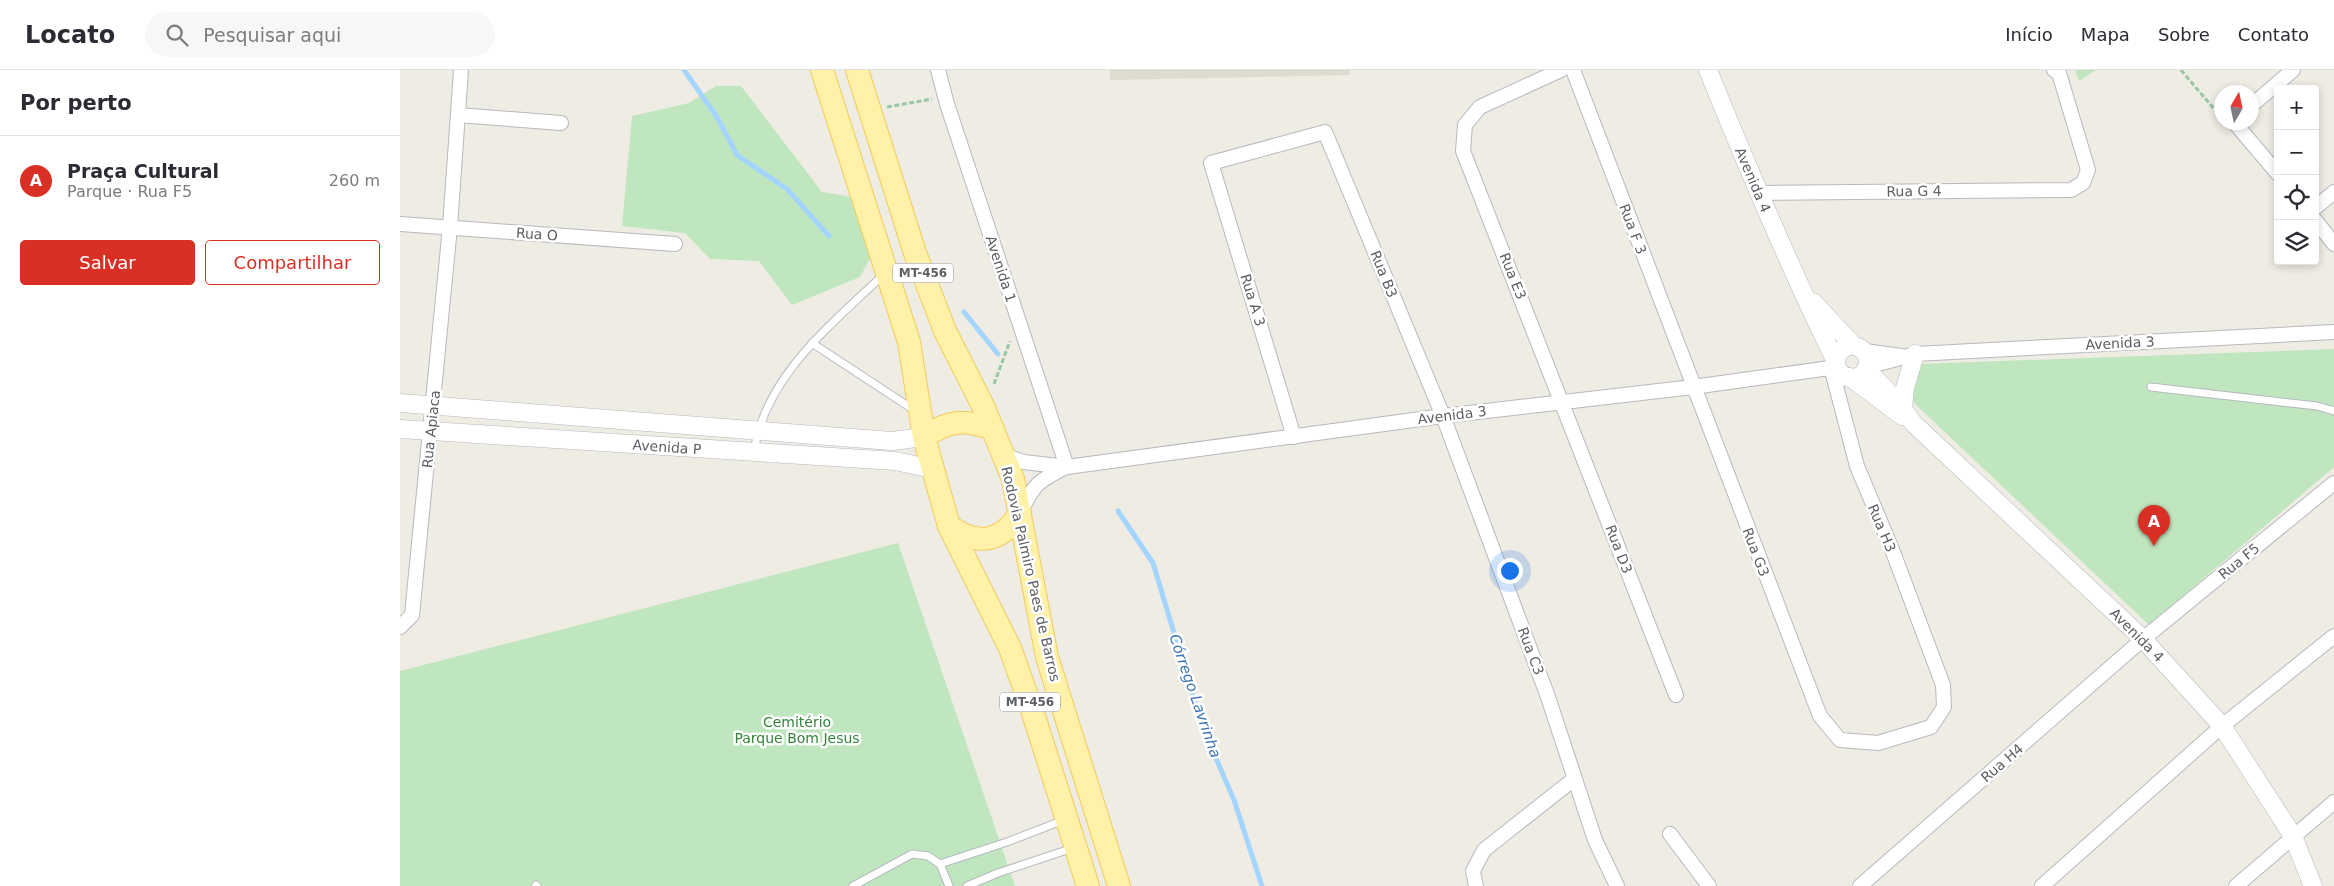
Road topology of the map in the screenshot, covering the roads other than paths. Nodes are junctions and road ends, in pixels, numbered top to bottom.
1 (461, 70) edge
2 (822, 70) edge
3 (857, 70) edge
4 (938, 70) edge
5 (1561, 70) edge
6 (1572, 70) edge
7 (1708, 70) edge
8 (2054, 70) edge
9 (2293, 70) edge
10 (2259, 99) edge
11 (458, 115) junction
12 (561, 123) dead end
13 (2241, 130) edge
14 (1325, 132) joint
15 (2274, 169) edge
16 (2334, 192) edge
17 (1758, 193) junction
18 (2319, 205) edge
19 (400, 224) edge
20 (2319, 225) edge
21 (450, 227) junction
22 (675, 244) dead end
23 (2334, 244) edge
24 (887, 271) junction
25 (1801, 289) junction
26 (2334, 332) edge
27 (812, 343) junction
28 (1911, 355) junction
29 (1863, 358) junction
30 (1838, 368) junction
31 (2151, 387) dead end
32 (1693, 388) junction
33 (400, 403) edge
34 (1562, 403) junction
35 (434, 406) junction
36 (2334, 411) edge
37 (920, 414) junction
38 (1443, 416) junction
39 (1908, 416) junction
40 (993, 429) junction
41 (400, 430) edge
42 (757, 431) junction
43 (431, 432) junction
44 (924, 437) junction
45 (1294, 437) junction
46 (754, 452) junction
47 (1004, 455) junction
48 (1067, 467) junction
49 (933, 469) junction
50 (2334, 483) edge
51 (1020, 513) junction
52 (949, 526) junction
53 (406, 615) edge
54 (400, 627) edge
55 (2334, 636) edge
56 (2143, 639) junction
57 (1943, 685) joint
58 (1676, 696) dead end
59 (2222, 726) junction
60 (1574, 779) junction
61 (2334, 802) edge
62 (1067, 819) junction
63 (1670, 834) dead end
64 (2293, 836) junction
65 (1076, 848) junction
66 (940, 864) junction
67 (853, 886) edge
68 (949, 886) edge
69 (967, 886) edge
70 (1088, 886) edge
71 (1119, 886) edge
72 (1476, 886) edge
73 (1617, 886) edge
74 (1709, 886) edge
75 (1860, 886) edge
76 (2042, 886) edge
77 (2236, 886) edge
78 (2312, 886) edge

1 - 11 street, Rua Apiaca
2 - 24 main road, MT-456
3 - 40 main road, Rodovia Palmiro Paes de Barros / MT-456
4 - 48 street, Avenida 1
5 - 34 street, Rua E3
6 - 32 street, Rua F 3
7 - 17 street, Avenida 4
8 - 17 street, Rua G 4
9 - 10 street
11 - 12 street
11 - 21 street, Rua Apiaca
13 - 15 street
14 - 38 street, Rua B3
14 - 45 street, Rua A 3
16 - 18 street
17 - 25 street, Avenida 4
19 - 21 street, Rua O
20 - 23 street
21 - 22 street, Rua O
21 - 35 street, Rua Apiaca
24 - 27 lane
24 - 37 main road, MT-456
25 - 29 street, Avenida 4
25 - 30 street, Avenida 4
26 - 28 street, Avenida 3
27 - 37 lane
27 - 42 lane
28 - 29 street, Avenida 3
28 - 39 street
29 - 30 street
29 - 30 street
29 - 39 street, Avenida 4
30 - 32 street, Avenida 3
30 - 39 street, Avenida 4
30 - 57 street, Rua H3
31 - 36 lane
32 - 34 street, Avenida 3
32 - 57 street, Rua G3
33 - 35 street, Avenida P
34 - 38 street, Avenida 3
34 - 58 street, Rua D3
35 - 42 street, Avenida P
35 - 43 street, Rua Apiaca
37 - 44 main road, MT-456
38 - 45 street, Avenida 3
38 - 60 street, Rua C3
39 - 56 street, Avenida 4
40 - 44 main road
40 - 47 main road, Rodovia Palmiro Paes de Barros / MT-456
41 - 43 street, Avenida P
42 - 44 street, Avenida P
42 - 46 lane
43 - 46 street, Avenida P
43 - 53 street, Rua Apiaca
44 - 49 main road, MT-456
45 - 48 street, Avenida 3
46 - 49 street, Avenida P
47 - 48 street
47 - 51 main road, Rodovia Palmiro Paes de Barros / MT-456
48 - 51 street
49 - 52 main road, MT-456
50 - 56 street, Rua F5
51 - 52 main road
51 - 71 main road, Rodovia Palmiro Paes de Barros / MT-456
52 - 62 main road, MT-456
53 - 54 street, Rua Apiaca
55 - 59 street
56 - 59 street, Avenida 4
56 - 75 street, Rua H4
59 - 64 street, Avenida 4
59 - 76 street
60 - 72 street
60 - 73 street, Rua C3
61 - 64 street
62 - 65 main road, MT-456
62 - 66 lane
63 - 74 street
64 - 77 street
64 - 78 street, Avenida 4
65 - 69 lane
65 - 70 main road, MT-456
66 - 67 lane
66 - 68 lane

